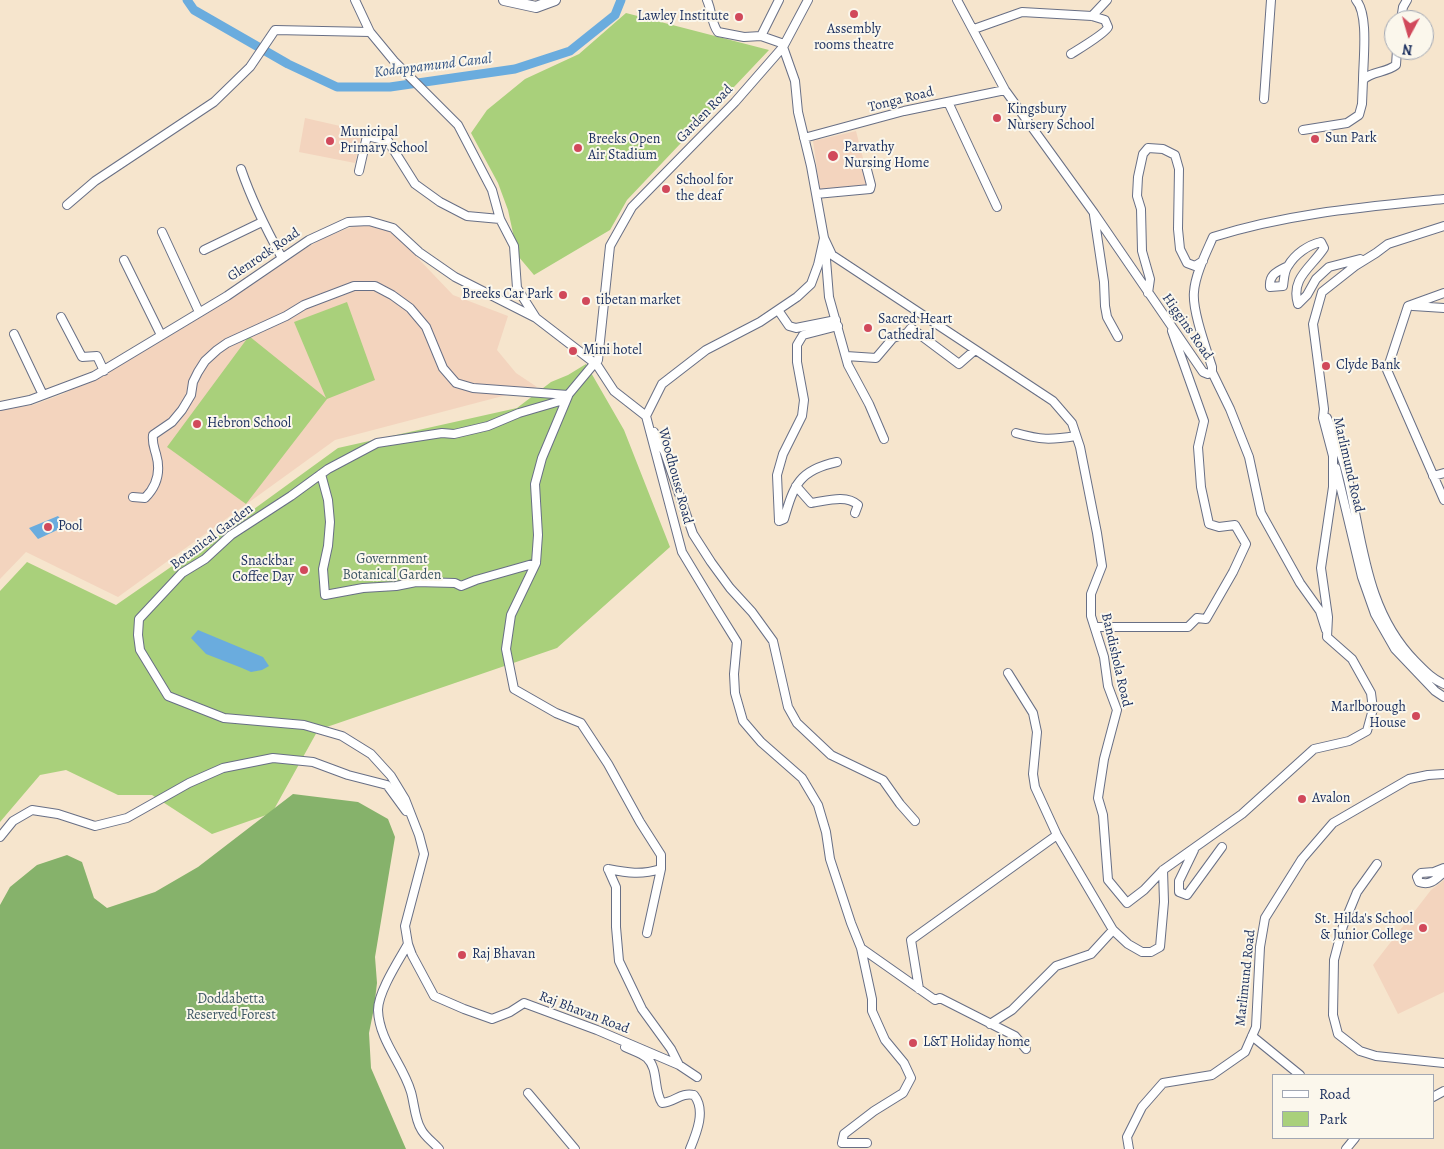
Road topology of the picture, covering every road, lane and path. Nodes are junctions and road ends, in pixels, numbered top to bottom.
1 (355, 0) edge
2 (504, 0) edge
3 (555, 0) edge
4 (707, 0) edge
5 (779, 0) edge
6 (808, 0) edge
7 (957, 0) edge
8 (1107, 0) edge
9 (1271, 0) edge
10 (1356, 0) edge
11 (1092, 16) junction
12 (974, 29) junction
13 (370, 32) junction
14 (761, 36) junction
15 (783, 45) junction
16 (1071, 54) dead end
17 (1396, 60) edge
18 (1363, 80) junction
19 (1005, 90) junction
20 (1264, 99) dead end
21 (948, 102) junction
22 (1303, 130) dead end
23 (804, 138) junction
24 (866, 166) dead end
25 (242, 170) dead end
26 (359, 170) dead end
27 (816, 194) junction
28 (1444, 199) edge
29 (67, 206) dead end
30 (997, 207) dead end
31 (1094, 213) junction
32 (500, 219) junction
33 (262, 222) junction
34 (1444, 226) edge
35 (162, 232) dead end
36 (824, 238) junction
37 (204, 250) dead end
38 (1376, 254) junction
39 (282, 258) junction
40 (124, 260) dead end
41 (1203, 261) junction
42 (1286, 267) dead end
43 (1148, 293) junction
44 (1444, 293) edge
45 (1408, 306) junction
46 (1444, 308) edge
47 (778, 310) junction
48 (199, 312) junction
49 (61, 317) dead end
50 (536, 318) junction
51 (837, 323) junction
52 (1170, 324) junction
53 (14, 334) dead end
54 (161, 335) junction
55 (1118, 338) dead end
56 (975, 350) junction
57 (846, 356) junction
58 (595, 363) junction
59 (104, 370) junction
60 (1212, 372) junction
61 (44, 395) junction
62 (568, 395) junction
63 (1, 406) edge
64 (1324, 409) junction
65 (646, 416) junction
66 (1016, 433) dead end
67 (1076, 436) junction
68 (884, 439) dead end
69 (1333, 454) junction
70 (837, 462) dead end
71 (1444, 473) edge
72 (321, 474) junction
73 (1434, 476) junction
74 (796, 486) junction
75 (133, 497) dead end
76 (1444, 500) edge
77 (855, 512) dead end
78 (536, 563) junction
79 (1095, 627) junction
80 (1328, 637) junction
81 (1008, 673) dead end
82 (1444, 684) edge
83 (1444, 697) edge
84 (304, 725) joint
85 (1444, 774) edge
86 (413, 821) junction
87 (915, 821) dead end
88 (1057, 835) junction
89 (0, 837) edge
90 (1222, 847) dead end
91 (1195, 848) junction
92 (1377, 864) dead end
93 (661, 869) junction
94 (1164, 870) junction
95 (1113, 930) junction
96 (646, 933) dead end
97 (408, 944) junction
98 (861, 948) junction
99 (919, 990) junction
100 (990, 1024) junction
101 (597, 1030) junction
102 (1252, 1036) junction
103 (1026, 1049) dead end
104 (1444, 1063) edge
105 (679, 1065) junction
106 (1299, 1074) edge
107 (697, 1077) dead end
108 (528, 1093) dead end
109 (1354, 1139) edge
110 (867, 1143) dead end
111 (439, 1149) edge
112 (575, 1149) edge
113 (690, 1149) edge
114 (1128, 1149) edge
115 (1346, 1149) edge

1 - 13 street
2 - 3 main road
4 - 14 street
5 - 14 street
6 - 15 street, Garden Road
7 - 12 street, Higgins Road
8 - 11 street
9 - 20 street
10 - 18 street
11 - 12 street
11 - 16 street
12 - 19 street, Higgins Road
13 - 29 street
13 - 32 street
14 - 15 street
15 - 23 street, Bandishola Road
15 - 58 street, Garden Road
17 - 18 street
18 - 22 street
19 - 21 street, Tonga Road
19 - 31 street, Higgins Road
21 - 23 street, Tonga Road
21 - 30 street
23 - 27 street, Bandishola Road
24 - 27 street
25 - 33 street
26 - 32 street
27 - 36 street, Bandishola Road
28 - 41 street, Higgins Road
31 - 43 street, Higgins Road
31 - 55 street
32 - 50 street
33 - 37 street
33 - 39 street
34 - 38 street, Marlimund Road
35 - 48 street
36 - 47 street
36 - 51 street
36 - 56 street, Bandishola Road
38 - 42 street
38 - 64 street, Marlimund Road
39 - 48 street, Glenrock Road
39 - 50 street, Glenrock Road
40 - 54 street
41 - 43 street
41 - 60 street, Higgins Road
43 - 52 street, Higgins Road
44 - 45 street
45 - 46 street
45 - 73 street
47 - 51 street
47 - 65 street
48 - 54 street, Glenrock Road
49 - 59 street
50 - 58 street
51 - 57 street
51 - 74 street
52 - 60 street, Higgins Road
52 - 79 street
53 - 61 street
54 - 59 street, Glenrock Road
56 - 57 street
56 - 67 street, Bandishola Road
57 - 68 street
58 - 62 street, Botanical Garden
58 - 65 street, Woodhouse Road
59 - 61 street, Glenrock Road
60 - 80 street
61 - 63 street, Glenrock Road
62 - 72 street, Botanical Garden
62 - 75 street
62 - 78 street, Botanical Garden
64 - 69 street, Marlimund Road
64 - 82 street
65 - 87 street
65 - 98 street, Woodhouse Road
66 - 67 street
67 - 79 street, Bandishola Road
69 - 80 street
69 - 83 street, Marlimund Road
70 - 74 street
71 - 73 street
72 - 78 street
72 - 84 street, Botanical Garden
73 - 76 street
74 - 77 street
78 - 93 street
79 - 94 street, Bandishola Road
80 - 91 street, Bandishola Road
81 - 88 street
84 - 86 street, Raj Bhavan Road
85 - 102 street, Marlimund Road
86 - 89 street
86 - 97 street, Raj Bhavan Road
88 - 95 street
88 - 99 street
90 - 91 street
91 - 94 street, Bandishola Road
92 - 104 street
93 - 96 street
93 - 105 street
94 - 95 street
95 - 100 street
97 - 101 street, Raj Bhavan Road
97 - 111 street
98 - 99 street
98 - 110 street, Woodhouse Road
99 - 100 street
100 - 103 street
101 - 105 street, Raj Bhavan Road
101 - 113 street
102 - 106 street
102 - 114 street, Marlimund Road
105 - 107 street, Raj Bhavan Road
108 - 112 street
109 - 115 street

